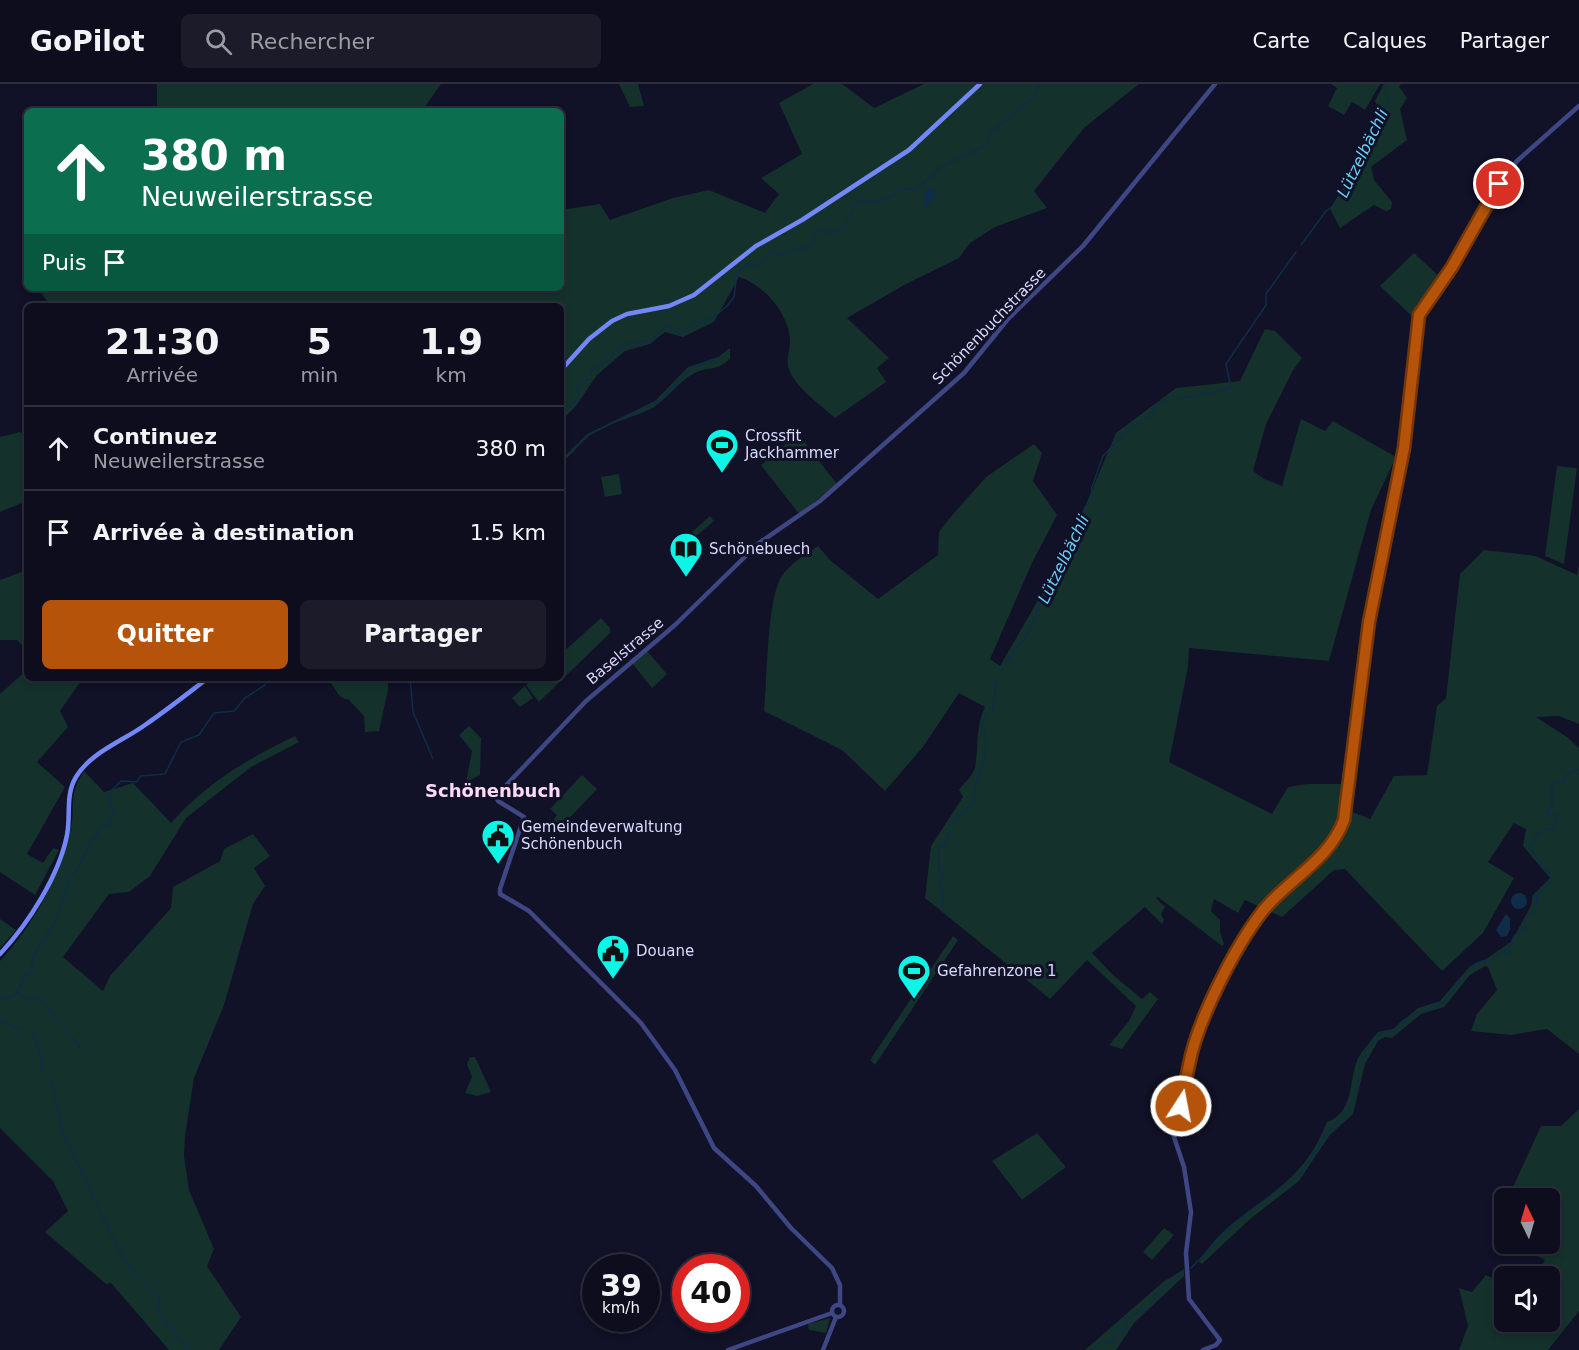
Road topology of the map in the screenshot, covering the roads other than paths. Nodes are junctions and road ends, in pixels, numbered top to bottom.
1 (980, 84) edge
2 (1215, 84) edge
3 (1579, 106) edge
4 (564, 367) edge
5 (776, 529) joint
6 (204, 681) edge
7 (0, 954) edge
8 (840, 1305) junction
9 (834, 1315) junction
10 (728, 1350) edge
11 (823, 1350) edge
12 (1203, 1350) edge

1 - 4 main road
2 - 5 street, Schönenbuchstrasse
3 - 12 street
5 - 8 street, Baselstrasse
6 - 7 main road
8 - 9 street
8 - 9 street
9 - 10 street
9 - 11 street

